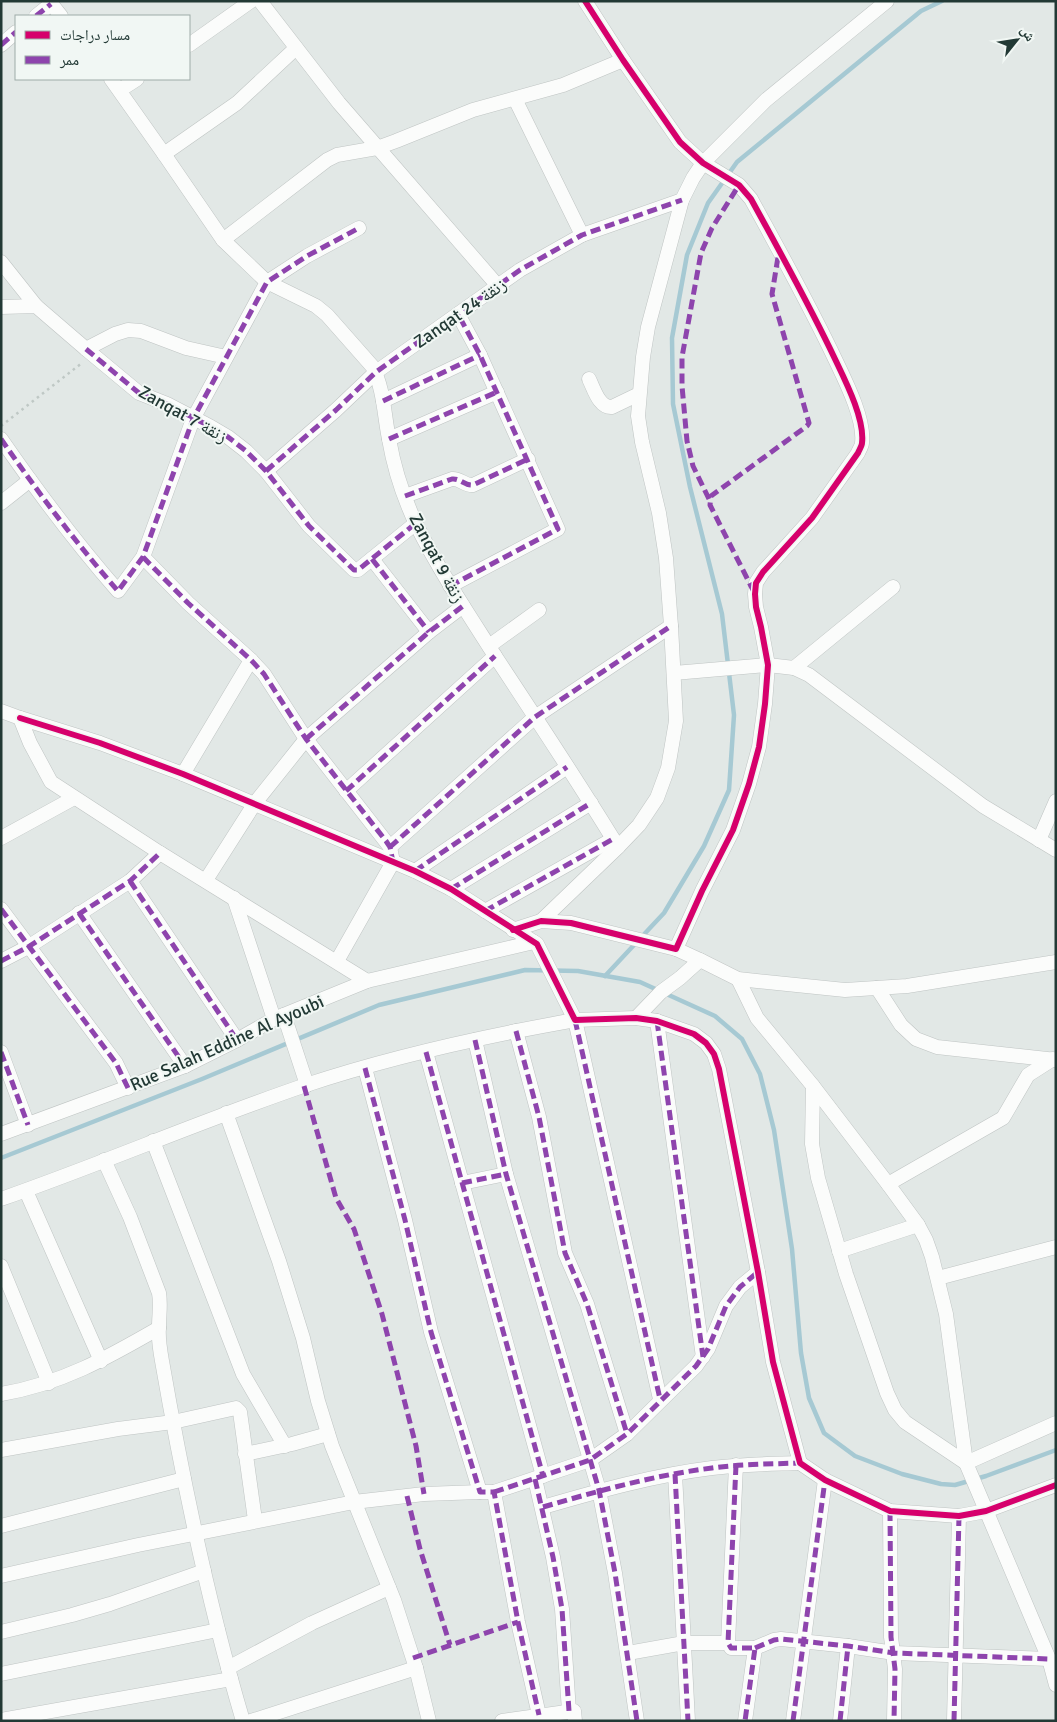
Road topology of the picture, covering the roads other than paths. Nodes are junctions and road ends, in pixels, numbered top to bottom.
1 (251, 1) edge
2 (260, 1) edge
3 (585, 1) edge
4 (887, 1) edge
5 (50, 3) edge
6 (37, 15) edge
7 (60, 15) edge
8 (15, 33) edge
9 (190, 43) edge
10 (1, 44) edge
11 (296, 48) junction
12 (622, 60) junction
13 (112, 80) edge
14 (135, 80) edge
15 (120, 90) junction
16 (515, 99) junction
17 (377, 148) junction
18 (164, 154) junction
19 (703, 162) junction
20 (682, 200) junction
21 (359, 228) dead end
22 (582, 235) junction
23 (223, 240) junction
24 (1, 262) edge
25 (267, 282) junction
26 (498, 286) junction
27 (36, 306) junction
28 (1, 307) edge
29 (458, 314) junction
30 (90, 352) junction
31 (480, 356) junction
32 (226, 357) junction
33 (376, 372) junction
34 (589, 380) dead end
35 (497, 392) junction
36 (639, 394) junction
37 (383, 401) junction
38 (193, 419) junction
39 (1, 439) edge
40 (388, 439) junction
41 (528, 459) junction
42 (266, 471) junction
43 (30, 480) junction
44 (405, 496) junction
45 (1, 503) edge
46 (416, 523) junction
47 (143, 557) junction
48 (372, 559) junction
49 (450, 586) junction
50 (893, 587) dead end
51 (463, 606) junction
52 (539, 610) dead end
53 (671, 626) junction
54 (429, 632) junction
55 (492, 651) junction
56 (251, 660) junction
57 (768, 665) junction
58 (794, 668) junction
59 (674, 673) junction
60 (1, 711) edge
61 (535, 717) junction
62 (20, 718) junction
63 (306, 739) junction
64 (567, 767) junction
65 (183, 774) junction
66 (346, 791) junction
67 (74, 798) junction
68 (1056, 801) edge
69 (255, 803) junction
70 (591, 803) junction
71 (1, 838) edge
72 (1039, 840) junction
73 (616, 843) junction
74 (390, 847) junction
75 (1056, 850) edge
76 (160, 853) junction
77 (393, 862) junction
78 (415, 871) junction
79 (130, 880) junction
80 (206, 880) junction
81 (451, 889) junction
82 (234, 898) junction
83 (1, 908) edge
84 (485, 910) junction
85 (78, 913) junction
86 (541, 921) junction
87 (513, 930) junction
88 (535, 943) junction
89 (28, 947) junction
90 (676, 949) junction
91 (700, 960) junction
92 (1, 961) edge
93 (336, 961) junction
94 (1056, 962) edge
95 (738, 979) junction
96 (367, 981) junction
97 (877, 988) junction
98 (279, 1017) junction
99 (636, 1018) junction
100 (575, 1020) junction
101 (657, 1021) junction
102 (516, 1030) junction
103 (237, 1040) junction
104 (475, 1040) junction
105 (1, 1052) edge
106 (426, 1052) junction
107 (1054, 1059) edge
108 (185, 1066) junction
109 (365, 1068) junction
110 (307, 1085) junction
111 (813, 1086) junction
112 (128, 1088) junction
113 (226, 1113) junction
114 (28, 1125) junction
115 (1, 1134) edge
116 (153, 1141) junction
117 (104, 1160) junction
118 (506, 1174) junction
119 (462, 1184) junction
120 (888, 1184) junction
121 (26, 1191) junction
122 (1, 1199) edge
123 (918, 1224) junction
124 (1056, 1247) edge
125 (838, 1251) junction
126 (1, 1266) edge
127 (758, 1272) junction
128 (938, 1278) junction
129 (159, 1328) junction
130 (703, 1357) junction
131 (101, 1361) junction
132 (50, 1383) junction
133 (1, 1394) edge
134 (660, 1400) junction
135 (172, 1422) junction
136 (1056, 1423) edge
137 (328, 1434) junction
138 (627, 1434) junction
139 (284, 1446) junction
140 (1, 1450) edge
141 (245, 1454) junction
142 (590, 1460) junction
143 (800, 1463) junction
144 (736, 1465) junction
145 (968, 1468) junction
146 (675, 1474) junction
147 (539, 1478) junction
148 (184, 1479) junction
149 (825, 1480) junction
150 (1056, 1485) edge
151 (599, 1490) junction
152 (480, 1492) junction
153 (494, 1492) junction
154 (354, 1502) junction
155 (543, 1507) junction
156 (890, 1511) junction
157 (986, 1511) junction
158 (959, 1516) junction
159 (255, 1520) junction
160 (1, 1526) edge
161 (196, 1534) junction
162 (204, 1571) junction
163 (1, 1576) edge
164 (389, 1588) junction
165 (218, 1630) junction
166 (1, 1632) edge
167 (804, 1640) junction
168 (684, 1643) junction
169 (728, 1643) junction
170 (848, 1646) junction
171 (755, 1648) junction
172 (628, 1653) junction
173 (894, 1653) junction
174 (956, 1656) junction
175 (1049, 1659) junction
176 (416, 1668) junction
177 (1, 1674) edge
178 (229, 1674) junction
179 (1056, 1685) edge
180 (539, 1715) junction
181 (572, 1716) edge
182 (1, 1720) edge
183 (243, 1721) edge
184 (251, 1721) edge
185 (429, 1721) edge
186 (502, 1721) edge
187 (637, 1721) edge
188 (688, 1721) edge
189 (745, 1721) edge
190 (793, 1721) edge
191 (840, 1721) edge
192 (894, 1721) edge
193 (954, 1721) edge

1 - 9 street
2 - 11 street
3 - 12 street
4 - 19 street
5 - 6 street
5 - 7 street
8 - 10 street
11 - 17 street
11 - 18 street
12 - 16 street
12 - 19 street
13 - 15 street, Zanqat 9 زنقة
14 - 15 street
15 - 18 street, Zanqat 9 زنقة
16 - 17 street
16 - 22 street
17 - 23 street
17 - 26 street
18 - 23 street, Zanqat 9 زنقة
19 - 20 street
19 - 57 street
20 - 22 street, Zanqat 24 زنقة
20 - 36 street
21 - 25 street
22 - 26 street, Zanqat 24 زنقة
23 - 25 street, Zanqat 9 زنقة
24 - 27 street, Zanqat 7 زنقة
25 - 32 street
25 - 33 street, Zanqat 9 زنقة
26 - 29 street, Zanqat 24 زنقة
27 - 28 street
27 - 30 street, Zanqat 7 زنقة
29 - 31 street
29 - 33 street, Zanqat 24 زنقة
30 - 32 street
30 - 38 street, Zanqat 7 زنقة
31 - 35 street
31 - 37 street
32 - 38 street
33 - 37 street, Zanqat 9 زنقة
33 - 42 street, Zanqat 24 زنقة
34 - 36 street
35 - 40 street
35 - 41 street
36 - 53 street
37 - 40 street, Zanqat 9 زنقة
38 - 42 street, Zanqat 7 زنقة
38 - 47 street
39 - 43 street
40 - 44 street, Zanqat 9 زنقة
41 - 44 street
41 - 49 street
42 - 48 street, Zanqat 7 زنقة
43 - 45 street
43 - 47 street
44 - 46 street, Zanqat 9 زنقة
46 - 48 street
46 - 49 street, Zanqat 9 زنقة
47 - 56 street
48 - 54 street
49 - 51 street, Zanqat 9 زنقة
50 - 58 street
51 - 54 street
51 - 55 street, Zanqat 9 زنقة
52 - 55 street
53 - 59 street
53 - 61 street
54 - 63 street
55 - 61 street, Zanqat 9 زنقة
55 - 66 street
56 - 63 street
56 - 65 street
57 - 58 street
57 - 59 street
57 - 90 street
58 - 72 street
59 - 73 street
60 - 62 street
61 - 64 street, Zanqat 9 زنقة
61 - 74 street
62 - 65 street
62 - 67 street
63 - 66 street
63 - 69 street
64 - 70 street, Zanqat 9 زنقة
64 - 78 street
65 - 69 street
66 - 74 street
67 - 71 street
67 - 76 street
68 - 72 street
69 - 77 street
69 - 80 street
70 - 73 street, Zanqat 9 زنقة
70 - 81 street
72 - 75 street
73 - 84 street
73 - 86 street
74 - 77 street
76 - 79 street
76 - 80 street
77 - 78 street
77 - 93 street
78 - 81 street
79 - 85 street
79 - 103 street
80 - 82 street
81 - 84 street
82 - 93 street
82 - 98 street
83 - 89 street
84 - 87 street
85 - 89 street
85 - 108 street
86 - 87 street
86 - 90 street
87 - 88 street
88 - 96 street, Rue Salah Eddine Al Ayoubi
88 - 100 street
89 - 92 street
89 - 112 street
90 - 91 street
91 - 95 street
91 - 99 street
93 - 96 street
94 - 97 street
95 - 97 street
95 - 111 street
96 - 98 street, Rue Salah Eddine Al Ayoubi
97 - 107 street
98 - 103 street, Rue Salah Eddine Al Ayoubi
98 - 110 street
99 - 100 street
99 - 101 street
100 - 102 street
100 - 134 street
101 - 127 street
101 - 130 street
102 - 104 street
102 - 138 street
103 - 108 street, Rue Salah Eddine Al Ayoubi
104 - 106 street
104 - 118 street
105 - 114 street
106 - 109 street
106 - 119 street
107 - 120 street
108 - 112 street, Rue Salah Eddine Al Ayoubi
109 - 110 street
109 - 152 street
110 - 113 street
111 - 120 street
111 - 125 street
112 - 114 street, Rue Salah Eddine Al Ayoubi
113 - 116 street
113 - 137 street
114 - 115 street, Rue Salah Eddine Al Ayoubi
116 - 117 street
116 - 139 street
117 - 121 street
117 - 129 street
118 - 119 street
118 - 142 street
119 - 147 street
120 - 123 street
121 - 122 street
121 - 131 street
123 - 125 street
123 - 128 street
124 - 128 street
125 - 145 street
126 - 132 street
127 - 130 street
127 - 143 street
128 - 145 street
129 - 131 street
129 - 135 street
130 - 134 street
131 - 132 street
132 - 133 street
134 - 138 street
135 - 140 street
135 - 141 street
135 - 148 street
136 - 145 street
137 - 139 street
137 - 154 street
138 - 142 street
139 - 141 street
141 - 159 street
142 - 147 street
142 - 151 street
143 - 144 street
143 - 149 street
144 - 146 street
144 - 169 street
145 - 157 street
146 - 151 street
146 - 168 street
147 - 153 street
147 - 155 street
148 - 160 street
148 - 161 street
149 - 156 street
149 - 167 street
150 - 157 street
151 - 155 street
151 - 172 street
152 - 153 street
152 - 154 street
153 - 180 street
154 - 159 street
154 - 164 street
155 - 181 street
156 - 158 street
156 - 173 street
157 - 158 street
157 - 175 street
158 - 174 street
159 - 161 street
161 - 162 street
161 - 163 street
162 - 165 street
162 - 166 street
164 - 176 street
164 - 178 street
165 - 177 street
165 - 178 street
167 - 170 street
167 - 171 street
167 - 190 street
168 - 169 street
168 - 172 street
168 - 188 street
169 - 171 street
170 - 173 street
170 - 191 street
171 - 189 street
172 - 187 street
173 - 174 street
173 - 192 street
174 - 175 street
174 - 193 street
175 - 179 street
176 - 184 street
176 - 185 street
178 - 182 street
178 - 183 street
180 - 181 street
180 - 186 street

